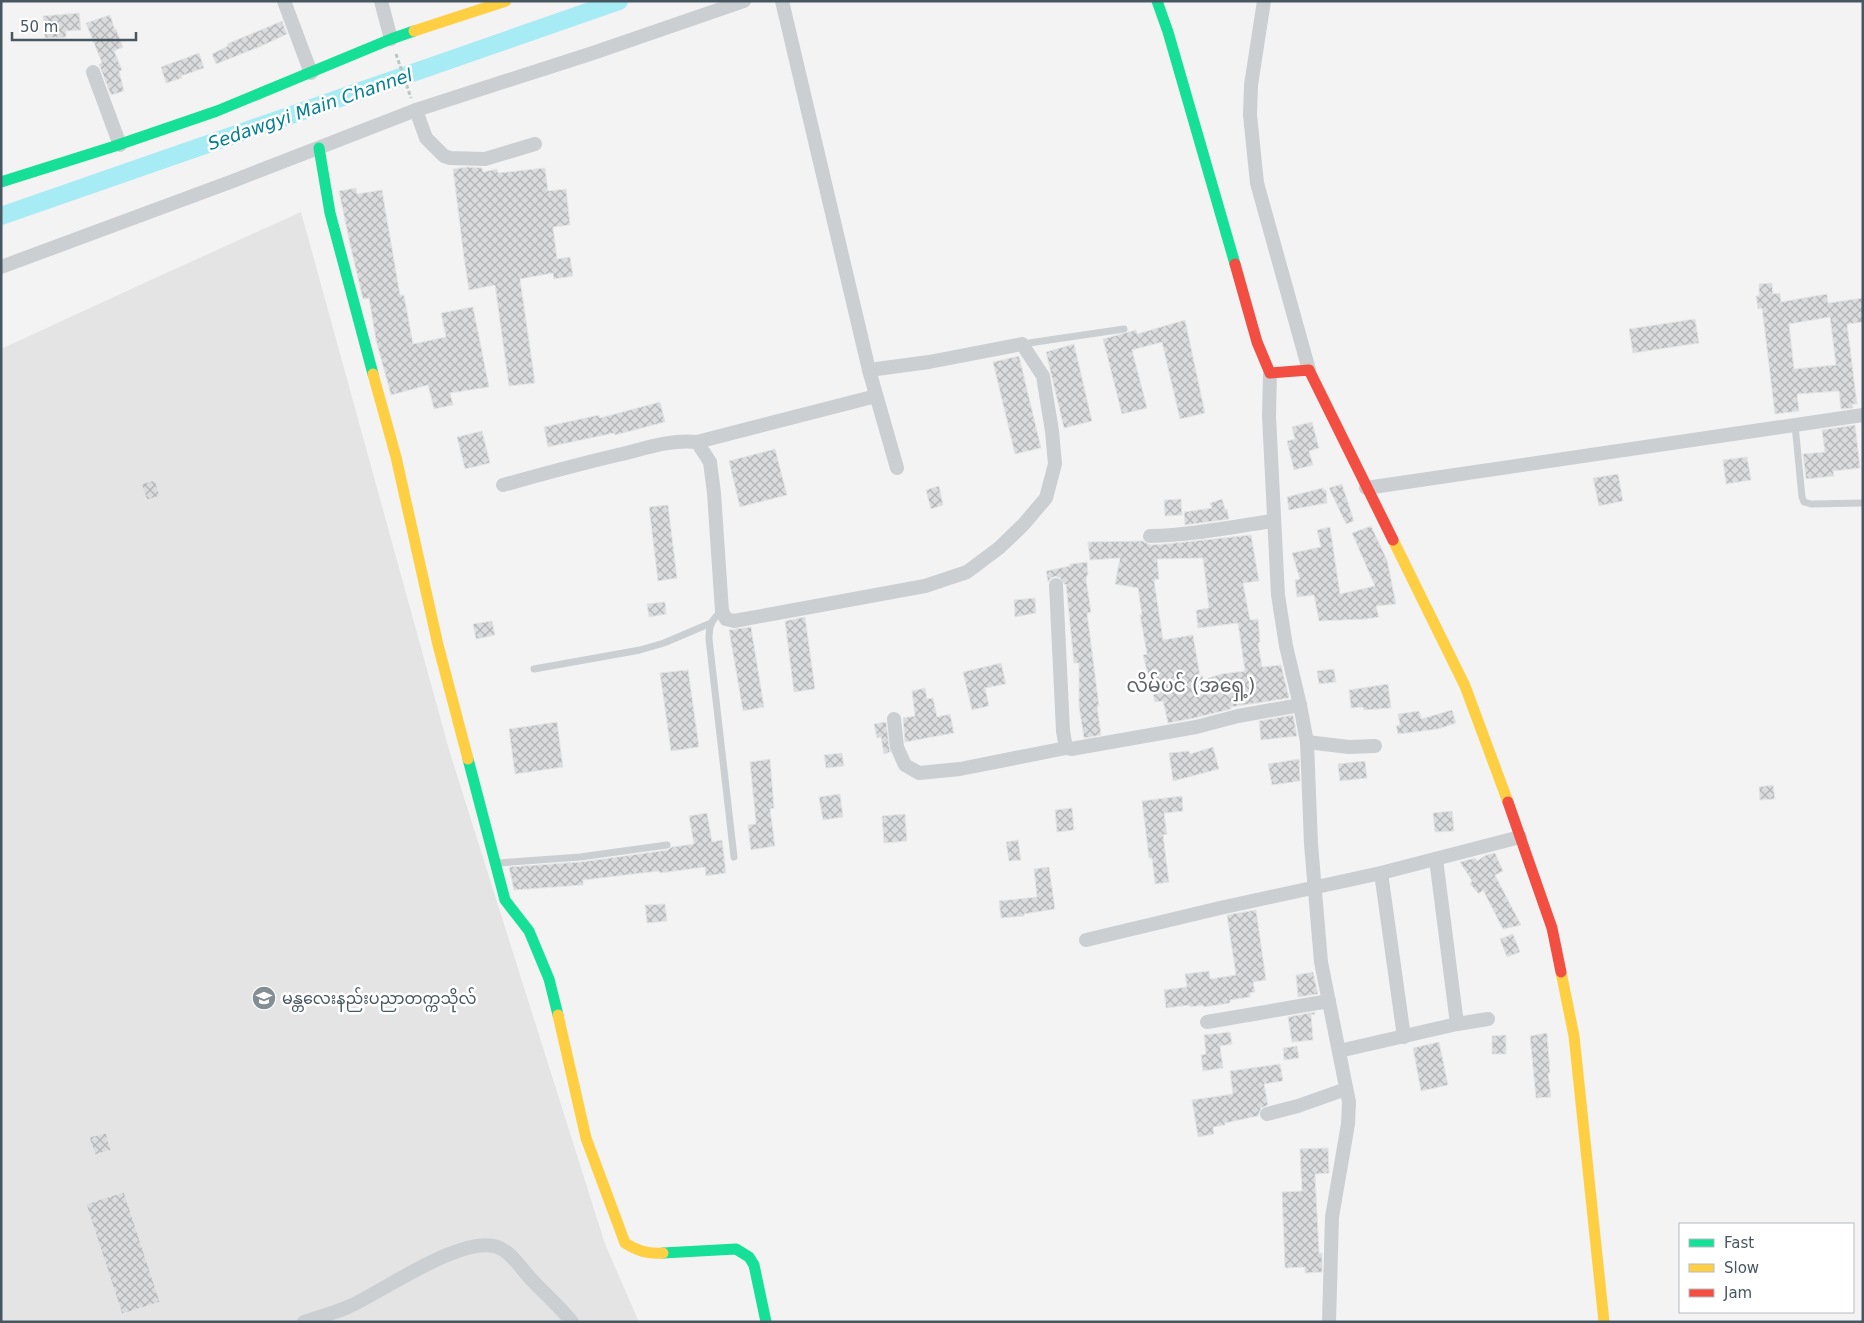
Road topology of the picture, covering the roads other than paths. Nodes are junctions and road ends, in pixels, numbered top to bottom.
1 (284, 1) edge
2 (381, 1) edge
3 (506, 1) edge
4 (744, 1) edge
5 (782, 1) edge
6 (1157, 1) edge
7 (1264, 1) edge
8 (391, 40) junction
9 (94, 72) dead end
10 (311, 73) junction
11 (416, 110) junction
12 (120, 144) junction
13 (535, 144) dead end
14 (319, 148) junction
15 (1, 182) edge
16 (1, 267) edge
17 (1124, 330) dead end
18 (1022, 344) junction
19 (869, 370) junction
20 (1309, 370) junction
21 (1270, 373) junction
22 (876, 396) junction
23 (1863, 415) edge
24 (1795, 425) junction
25 (697, 442) junction
26 (897, 468) dead end
27 (503, 485) dead end
28 (1366, 488) junction
29 (1863, 503) edge
30 (1273, 520) junction
31 (1150, 536) dead end
32 (1056, 585) dead end
33 (722, 612) junction
34 (711, 623) junction
35 (534, 669) dead end
36 (1300, 705) junction
37 (894, 719) dead end
38 (1307, 742) junction
39 (1376, 746) dead end
40 (1066, 748) junction
41 (1520, 837) junction
42 (667, 845) dead end
43 (734, 857) dead end
44 (1436, 859) junction
45 (495, 863) junction
46 (1381, 873) junction
47 (1315, 889) junction
48 (1086, 940) dead end
49 (1329, 1001) junction
50 (1488, 1019) dead end
51 (1207, 1022) dead end
52 (1457, 1024) junction
53 (1404, 1037) junction
54 (1339, 1051) junction
55 (1346, 1089) junction
56 (1267, 1114) dead end
57 (304, 1322) edge
58 (572, 1322) edge
59 (766, 1322) edge
60 (1329, 1322) edge
61 (1604, 1322) edge

1 - 10 street
2 - 8 street
3 - 8 street
4 - 11 street
5 - 19 street
6 - 21 street
7 - 20 street
8 - 10 street
9 - 12 street
10 - 12 street
11 - 13 street
11 - 14 street
12 - 15 street
14 - 16 street
14 - 45 street
17 - 18 lane
18 - 19 street
18 - 33 street
19 - 22 street
20 - 21 street
20 - 28 street
21 - 30 street
22 - 25 street
22 - 26 street
23 - 24 street
24 - 28 street
24 - 29 lane
25 - 27 street
25 - 33 street
28 - 41 street
30 - 31 street
30 - 36 street
32 - 40 street
33 - 34 lane
34 - 35 lane
34 - 43 lane
36 - 38 street
36 - 40 street
37 - 40 street
38 - 39 street
38 - 47 street
41 - 44 street
41 - 61 street
42 - 45 lane
44 - 46 street
44 - 52 street
45 - 59 street
46 - 47 street
46 - 53 street
47 - 48 street
47 - 49 street
49 - 51 street
49 - 54 street
50 - 52 street
52 - 53 street
53 - 54 street
54 - 55 street
55 - 56 street
55 - 60 street
57 - 58 street

